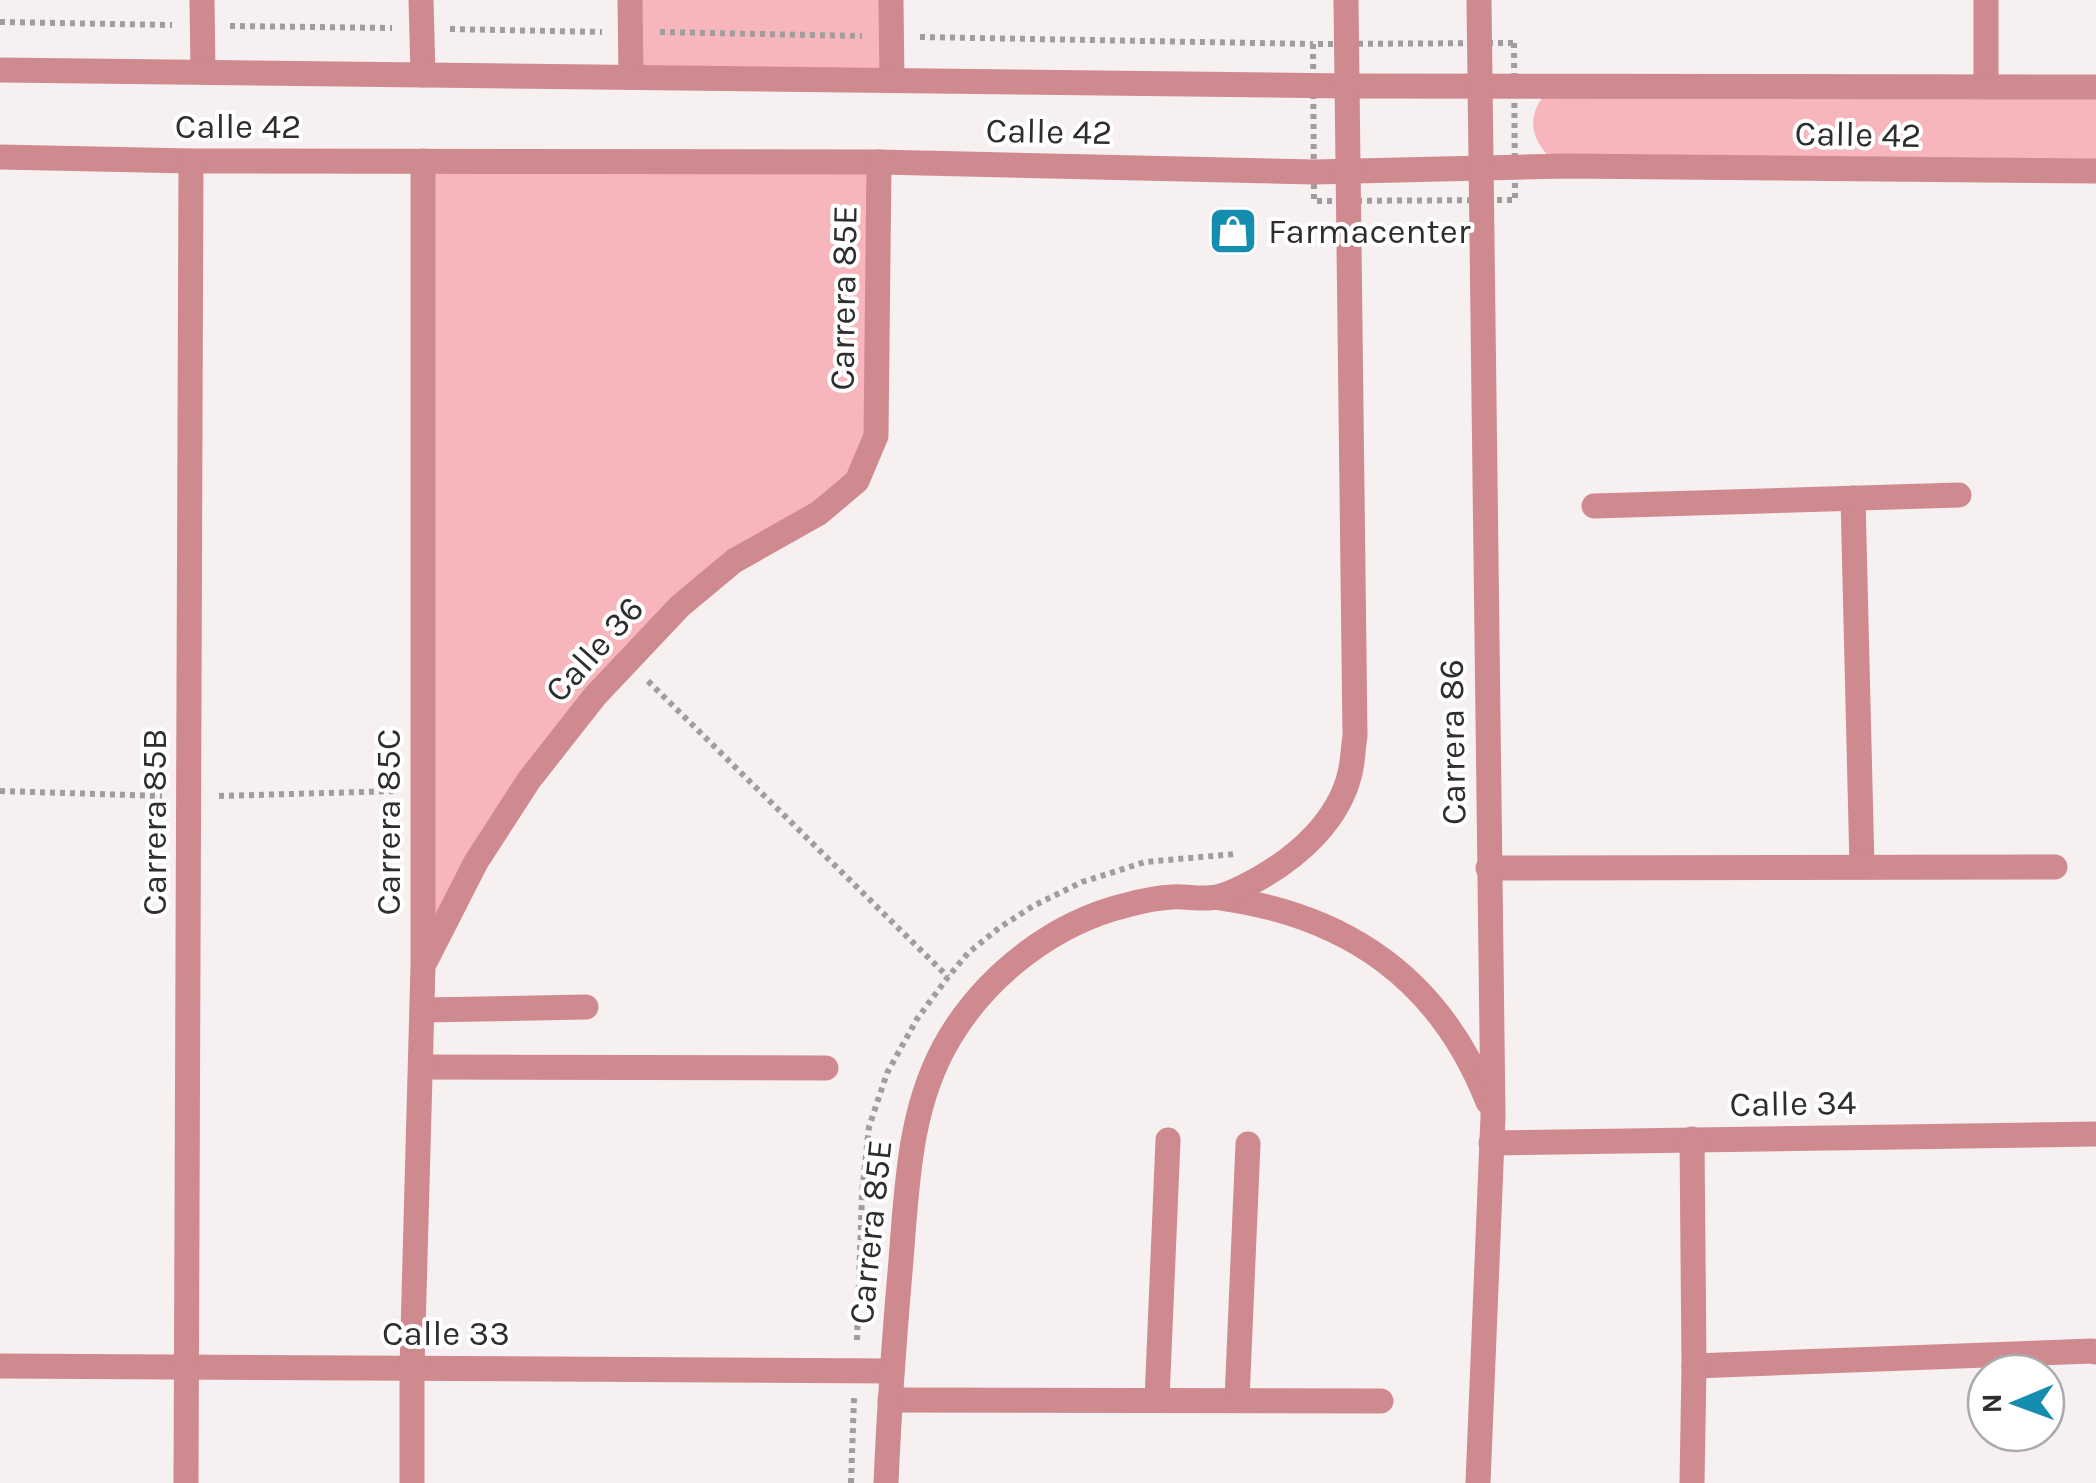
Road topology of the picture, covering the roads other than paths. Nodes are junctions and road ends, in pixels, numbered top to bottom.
1 (202, 0) edge
2 (421, 0) edge
3 (630, 0) edge
4 (891, 0) edge
5 (1346, 0) edge
6 (1479, 0) edge
7 (1986, 0) edge
8 (0, 70) edge
9 (203, 72) junction
10 (423, 75) junction
11 (631, 77) junction
12 (892, 80) junction
13 (1479, 84) junction
14 (1348, 86) junction
15 (1986, 86) junction
16 (2096, 86) edge
17 (0, 156) edge
18 (423, 161) junction
19 (191, 162) junction
20 (879, 162) junction
21 (1479, 168) junction
22 (1348, 171) junction
23 (2096, 171) edge
24 (876, 436) joint
25 (1959, 495) dead end
26 (1854, 498) junction
27 (1594, 506) dead end
28 (1862, 867) junction
29 (2054, 867) dead end
30 (1488, 868) junction
31 (1215, 897) junction
32 (423, 966) junction
33 (586, 1007) dead end
34 (422, 1010) junction
35 (421, 1067) junction
36 (826, 1068) dead end
37 (1494, 1116) junction
38 (2096, 1134) edge
39 (1692, 1139) junction
40 (1168, 1140) dead end
41 (1492, 1143) junction
42 (1248, 1144) dead end
43 (2096, 1352) edge
44 (0, 1366) edge
45 (1694, 1366) junction
46 (188, 1367) junction
47 (412, 1368) junction
48 (892, 1371) junction
49 (890, 1400) junction
50 (1157, 1400) junction
51 (1236, 1400) junction
52 (1381, 1401) dead end
53 (186, 1483) edge
54 (412, 1483) edge
55 (886, 1483) edge
56 (1478, 1483) edge
57 (1692, 1483) edge

1 - 9 street
2 - 10 street
3 - 11 street
4 - 12 street
5 - 14 street
6 - 13 street, Carrera 86
7 - 15 street
8 - 9 street, Calle 42
9 - 10 street, Calle 42
10 - 11 street, Calle 42
11 - 12 street, Calle 42
12 - 14 street, Calle 42
13 - 14 street, Calle 42
13 - 15 street, Calle 42
13 - 21 street, Carrera 86
14 - 22 street
15 - 16 street, Calle 42
17 - 19 street, Calle 42
18 - 19 street, Calle 42
18 - 20 street, Calle 42
18 - 32 street, Carrera 85C
19 - 46 street, Carrera 85B
20 - 22 street, Calle 42
20 - 24 street, Carrera 85E
21 - 22 street, Calle 42
21 - 23 street, Calle 42
21 - 30 street, Carrera 86
22 - 31 street
24 - 32 street, Calle 36
25 - 26 street
26 - 27 street
26 - 28 street
28 - 29 street
28 - 30 street
30 - 37 street, Carrera 86
31 - 37 street
31 - 48 street, Carrera 85E
32 - 34 street, Carrera 85C
33 - 34 street
34 - 35 street, Carrera 85C
35 - 36 street
35 - 47 street, Carrera 85C
37 - 41 street, Carrera 86
38 - 39 street, Calle 34
39 - 41 street, Calle 34
39 - 45 street
40 - 50 street
41 - 56 street, Carrera 86
42 - 51 street
43 - 45 street
44 - 46 street, Calle 33
45 - 57 street
46 - 47 street, Calle 33
46 - 53 street, Carrera 85B
47 - 48 street, Calle 33
47 - 54 street, Carrera 85C
48 - 49 street, Carrera 85E
49 - 50 street
49 - 55 street, Carrera 85E
50 - 51 street
51 - 52 street

